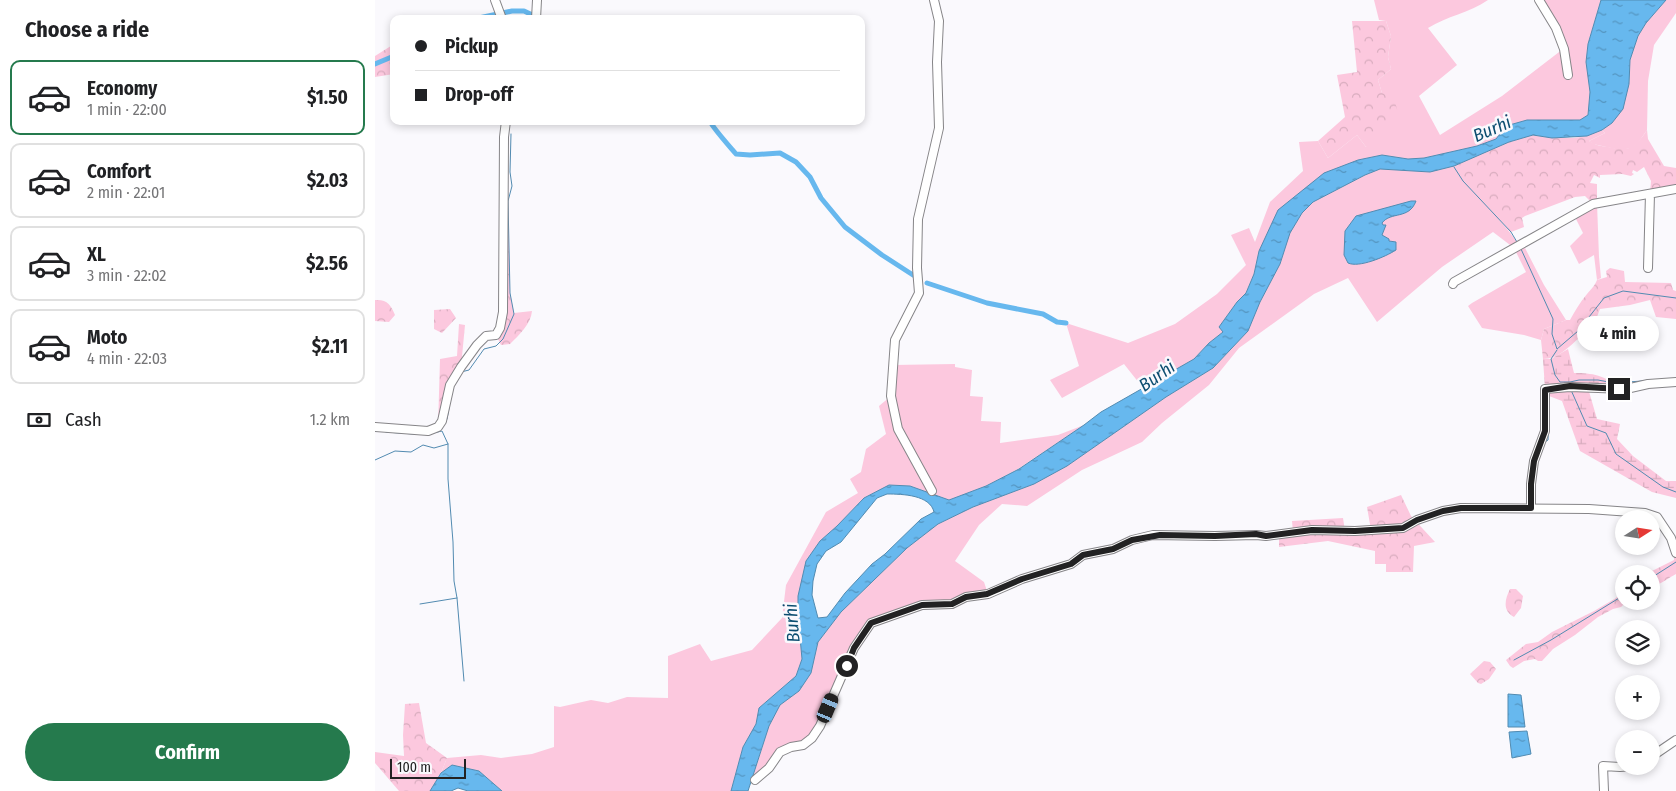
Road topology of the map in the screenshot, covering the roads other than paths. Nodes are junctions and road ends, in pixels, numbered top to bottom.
1 (495, 0) edge
2 (537, 0) edge
3 (934, 0) edge
4 (1539, 0) edge
5 (501, 15) edge
6 (536, 15) edge
7 (1569, 75) dead end
8 (506, 125) edge
9 (1676, 189) edge
10 (1650, 194) junction
11 (1648, 268) dead end
12 (1453, 284) dead end
13 (1676, 382) edge
14 (375, 427) edge
15 (932, 491) dead end
16 (1531, 508) junction
17 (1676, 553) edge
18 (1676, 740) edge
19 (1660, 752) edge
20 (1615, 767) edge
21 (755, 780) dead end
22 (1604, 791) edge

1 - 5 street
2 - 6 street
3 - 15 street
4 - 7 street
8 - 14 street
9 - 10 street
10 - 11 street
10 - 12 street
13 - 16 street
16 - 17 street
16 - 21 street
18 - 19 street
20 - 22 street

